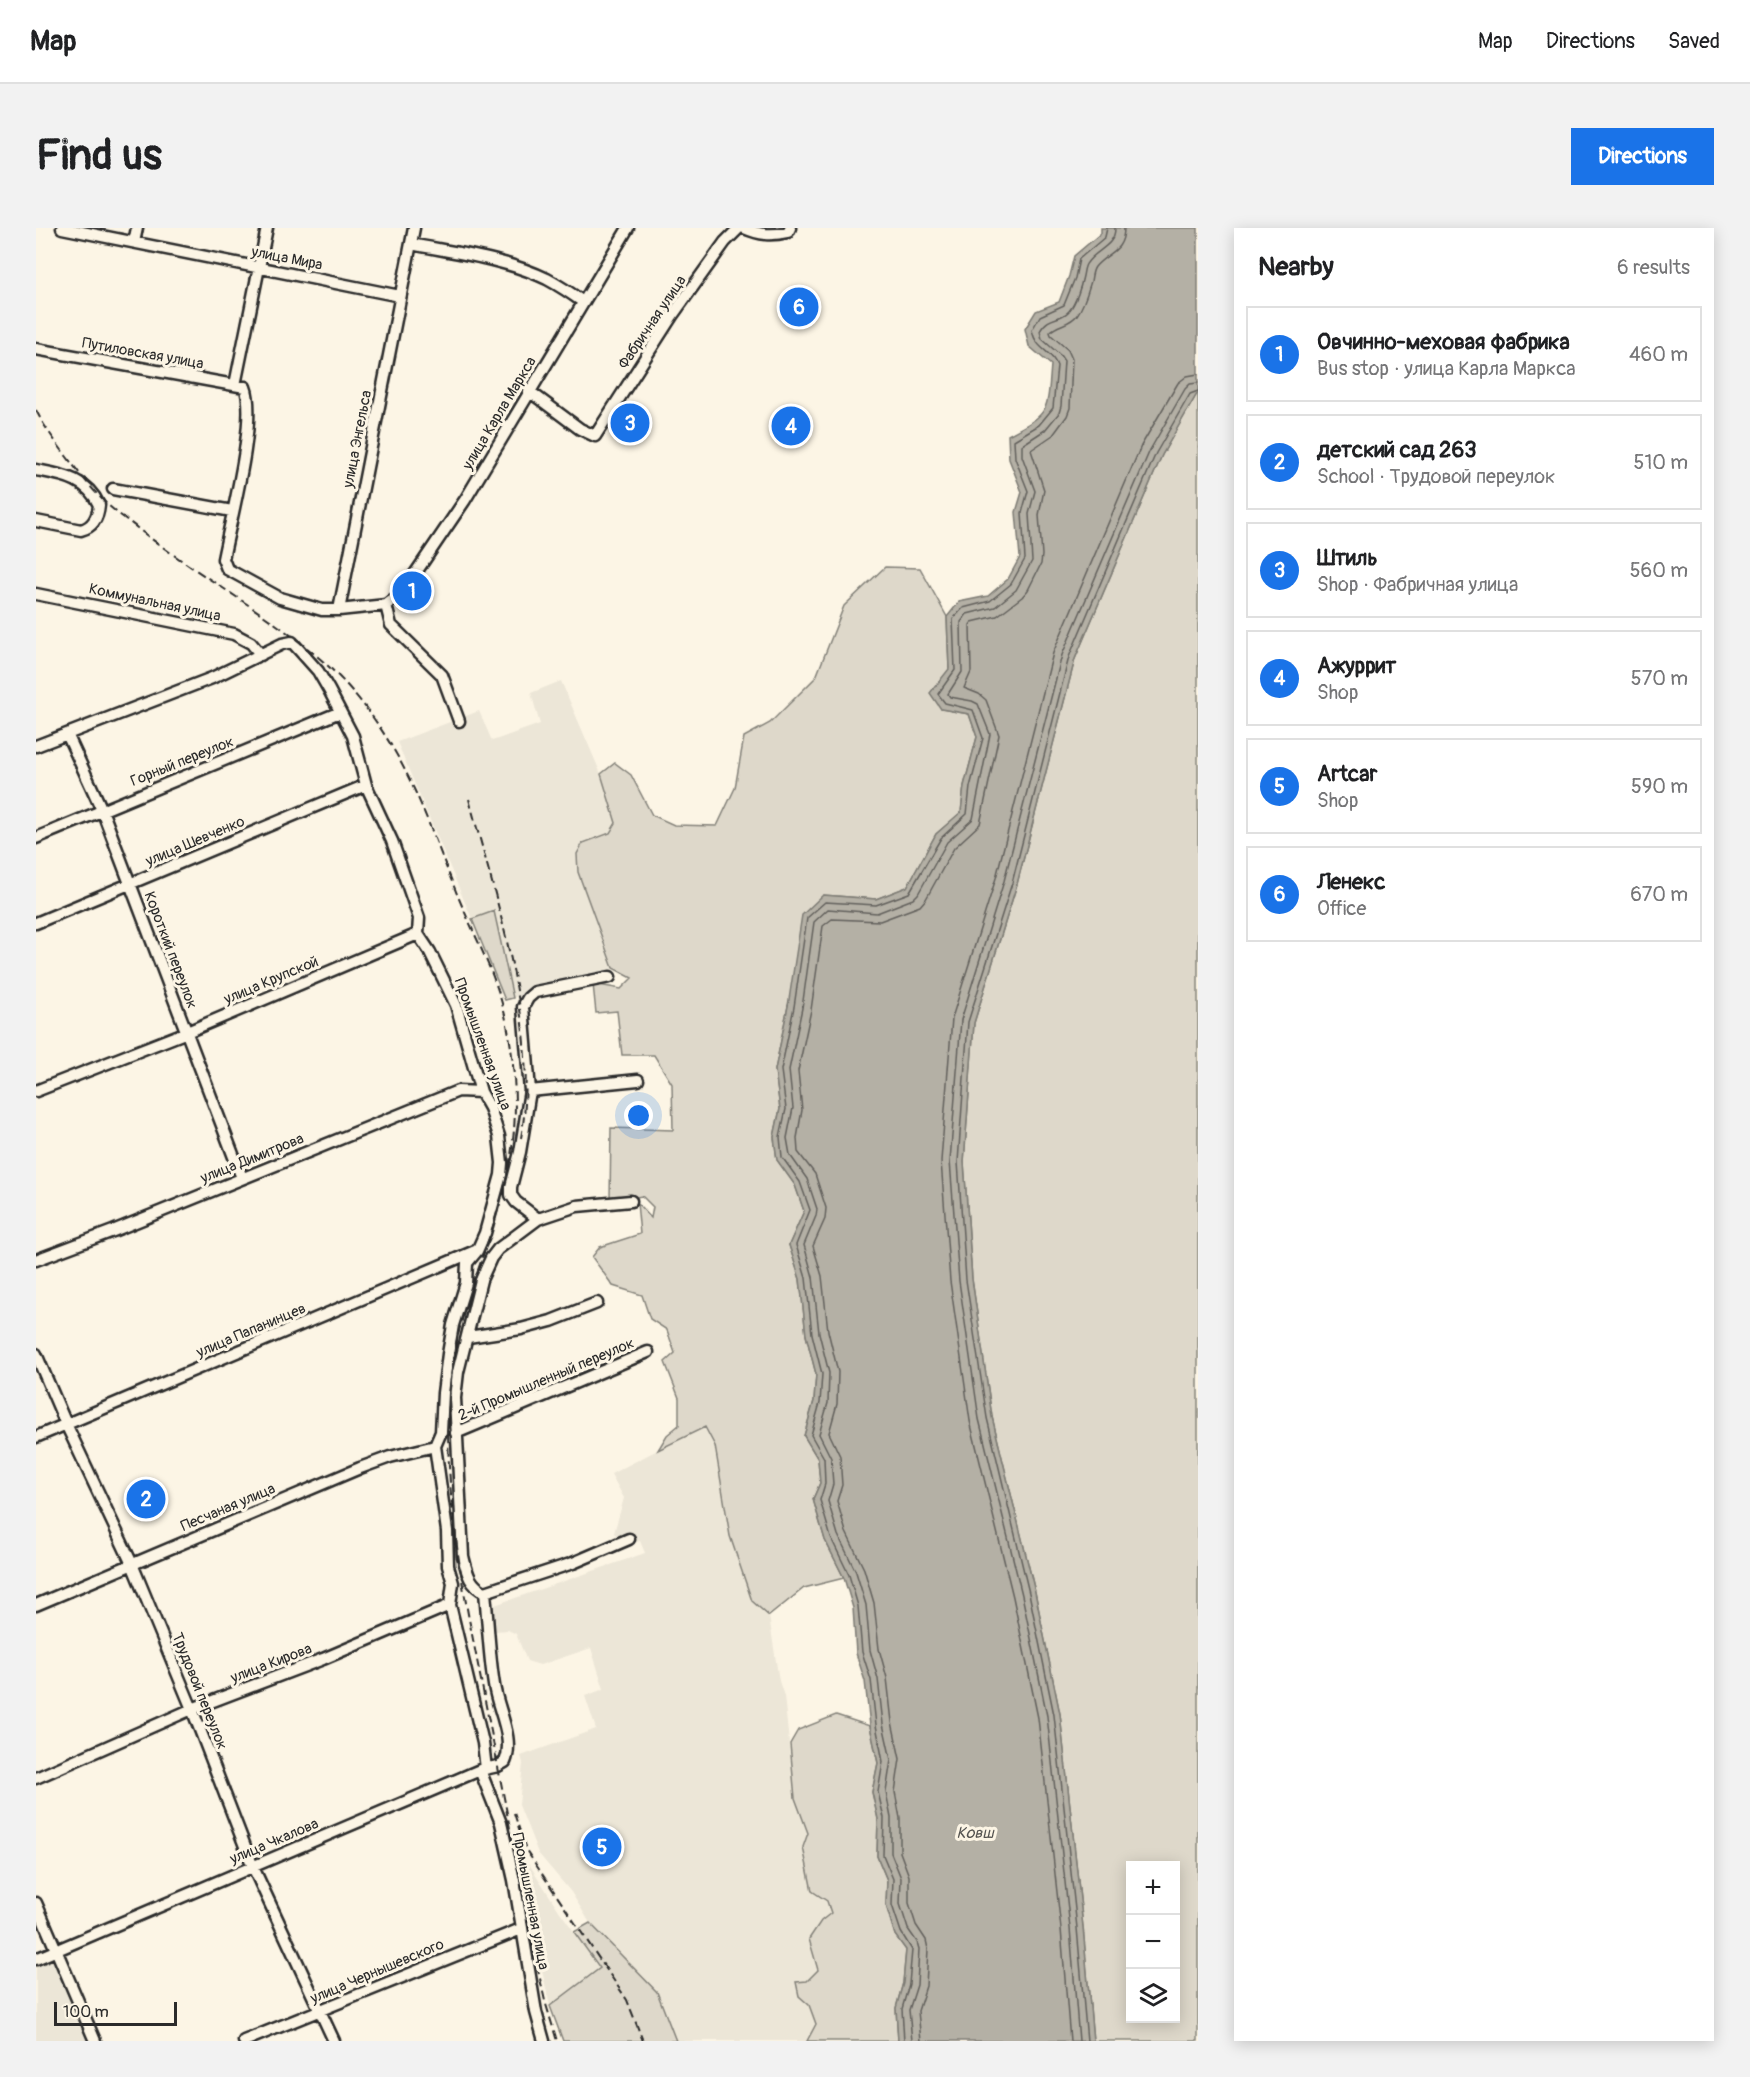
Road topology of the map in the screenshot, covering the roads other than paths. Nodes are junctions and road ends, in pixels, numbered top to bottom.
1 (62, 228) edge
2 (137, 228) edge
3 (267, 228) edge
4 (414, 228) edge
5 (628, 228) edge
6 (739, 228) edge
7 (744, 228) edge
8 (790, 228) edge
9 (134, 242) junction
10 (411, 243) junction
11 (259, 267) junction
12 (400, 296) junction
13 (583, 302) junction
14 (36, 349) edge
15 (240, 386) junction
16 (529, 392) junction
17 (36, 470) edge
18 (113, 489) dead end
19 (232, 511) junction
20 (36, 521) edge
21 (36, 594) edge
22 (386, 605) junction
23 (339, 609) junction
24 (261, 656) junction
25 (340, 711) junction
26 (459, 721) dead end
27 (67, 734) junction
28 (36, 746) edge
29 (366, 785) junction
30 (102, 810) junction
31 (36, 838) edge
32 (130, 885) junction
33 (36, 923) edge
34 (418, 934) junction
35 (610, 977) dead end
36 (187, 1032) junction
37 (638, 1080) dead end
38 (36, 1091) edge
39 (531, 1091) junction
40 (481, 1092) junction
41 (242, 1178) junction
42 (631, 1201) dead end
43 (538, 1220) junction
44 (477, 1251) junction
45 (36, 1260) edge
46 (597, 1303) dead end
47 (468, 1337) junction
48 (648, 1352) dead end
49 (36, 1354) edge
50 (66, 1424) junction
51 (456, 1433) junction
52 (36, 1437) edge
53 (435, 1446) junction
54 (629, 1539) dead end
55 (132, 1564) junction
56 (485, 1592) junction
57 (36, 1605) edge
58 (450, 1605) junction
59 (192, 1709) junction
60 (483, 1769) junction
61 (36, 1778) edge
62 (253, 1867) junction
63 (36, 1903) edge
64 (520, 1929) junction
65 (57, 1951) junction
66 (36, 1959) edge
67 (321, 2011) junction
68 (95, 2041) edge
69 (244, 2041) edge
70 (334, 2041) edge
71 (544, 2041) edge

1 - 9 street, улица Мира
2 - 9 street
3 - 11 street
4 - 10 street, улица Энгельса
5 - 13 street, улица Карла Маркса
6 - 16 street, Фабричная улица
7 - 8 street
9 - 11 street, улица Мира
10 - 12 street, улица Энгельса
10 - 13 street
11 - 12 street, улица Мира
11 - 15 street
12 - 23 street, улица Энгельса
13 - 16 street, улица Карла Маркса
14 - 15 street, Путиловская улица
15 - 19 street
16 - 22 street, улица Карла Маркса
17 - 20 street
18 - 19 street
19 - 23 street
21 - 24 street, Коммунальная улица
22 - 23 street
22 - 26 street
24 - 25 street, Промышленная улица
24 - 27 street
25 - 29 street, Промышленная улица
25 - 30 street, Горный переулок
27 - 28 street
27 - 30 street, Короткий переулок
29 - 32 street, улица Шевченко
29 - 34 street, Промышленная улица
30 - 31 street, Горный переулок
30 - 32 street, Короткий переулок
32 - 33 street, улица Шевченко
32 - 36 street, Короткий переулок
34 - 36 street, улица Крупской
34 - 40 street, Промышленная улица
35 - 39 street, Промышленная улица
36 - 38 street, улица Крупской
36 - 41 street, Короткий переулок
37 - 39 street
39 - 43 street, Промышленная улица
40 - 41 street, улица Димитрова
40 - 44 street, Промышленная улица
41 - 45 street, улица Димитрова
42 - 43 street
43 - 47 street
44 - 50 street, улица Папанинцев
44 - 53 street, Промышленная улица
46 - 47 street
47 - 51 street
48 - 51 street, 2-й Промышленный переулок
49 - 50 street, Трудовой переулок
50 - 52 street, улица Папанинцев
50 - 55 street, Трудовой переулок
51 - 56 street
53 - 55 street, Песчаная улица
53 - 58 street, Промышленная улица
54 - 56 street
55 - 57 street, Песчаная улица
55 - 59 street, Трудовой переулок
56 - 60 street, улица Чкалова
58 - 59 street, улица Кирова
58 - 60 street, Промышленная улица
59 - 61 street, улица Кирова
59 - 62 street, Трудовой переулок
60 - 62 street, улица Чкалова
60 - 64 street, Промышленная улица
62 - 65 street, улица Чкалова
62 - 67 street, Трудовой переулок
63 - 65 street
64 - 67 street, улица Чернышевского
64 - 71 street, Промышленная улица
65 - 66 street, улица Чкалова
65 - 68 street
67 - 69 street, улица Чернышевского
67 - 70 street, Трудовой переулок

